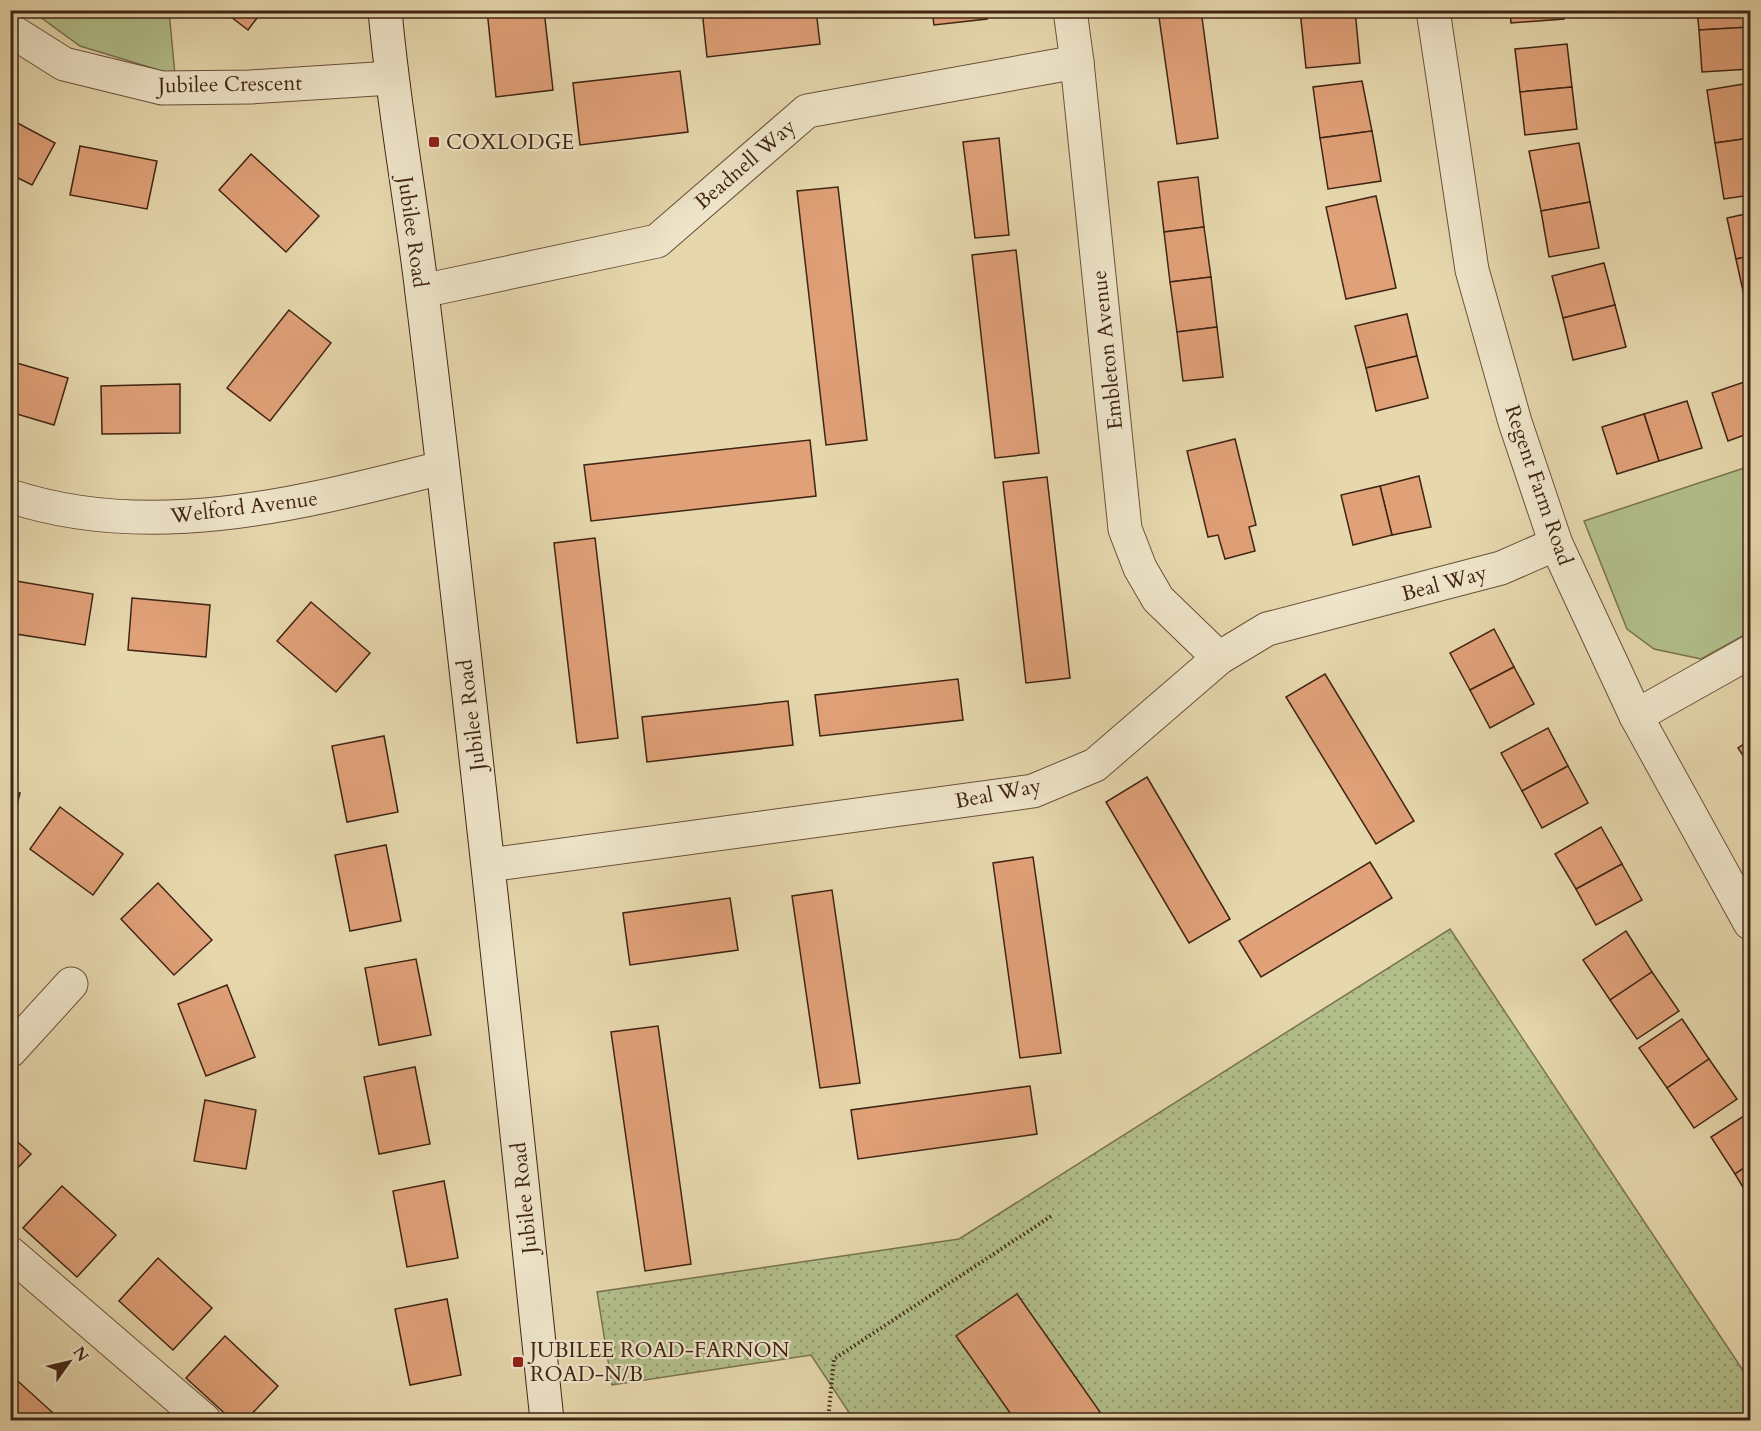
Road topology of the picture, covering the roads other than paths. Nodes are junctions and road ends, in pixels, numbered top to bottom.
1 (385, 10) edge
2 (1070, 10) edge
3 (1433, 10) edge
4 (10, 30) edge
5 (1077, 62) junction
6 (391, 78) junction
7 (422, 291) junction
8 (441, 468) junction
9 (10, 496) edge
10 (1556, 544) junction
11 (1750, 652) edge
12 (1219, 658) junction
13 (1636, 716) junction
14 (489, 865) junction
15 (1750, 923) edge
16 (71, 984) dead end
17 (10, 1051) edge
18 (10, 1253) edge
19 (204, 1420) edge
20 (547, 1420) edge

1 - 6 street, Jubilee Road
2 - 5 street, Embleton Avenue
3 - 10 street, Regent Farm Road
4 - 6 street, Jubilee Crescent
5 - 7 street, Beadnell Way
5 - 12 street, Embleton Avenue
6 - 7 street, Jubilee Road
7 - 8 street, Jubilee Road
8 - 9 street, Welford Avenue
8 - 14 street, Jubilee Road
10 - 12 street, Beal Way
10 - 13 street, Regent Farm Road
11 - 13 street
12 - 14 street, Beal Way
13 - 15 street, Regent Farm Road
14 - 20 street, Jubilee Road
16 - 17 street
18 - 19 street

